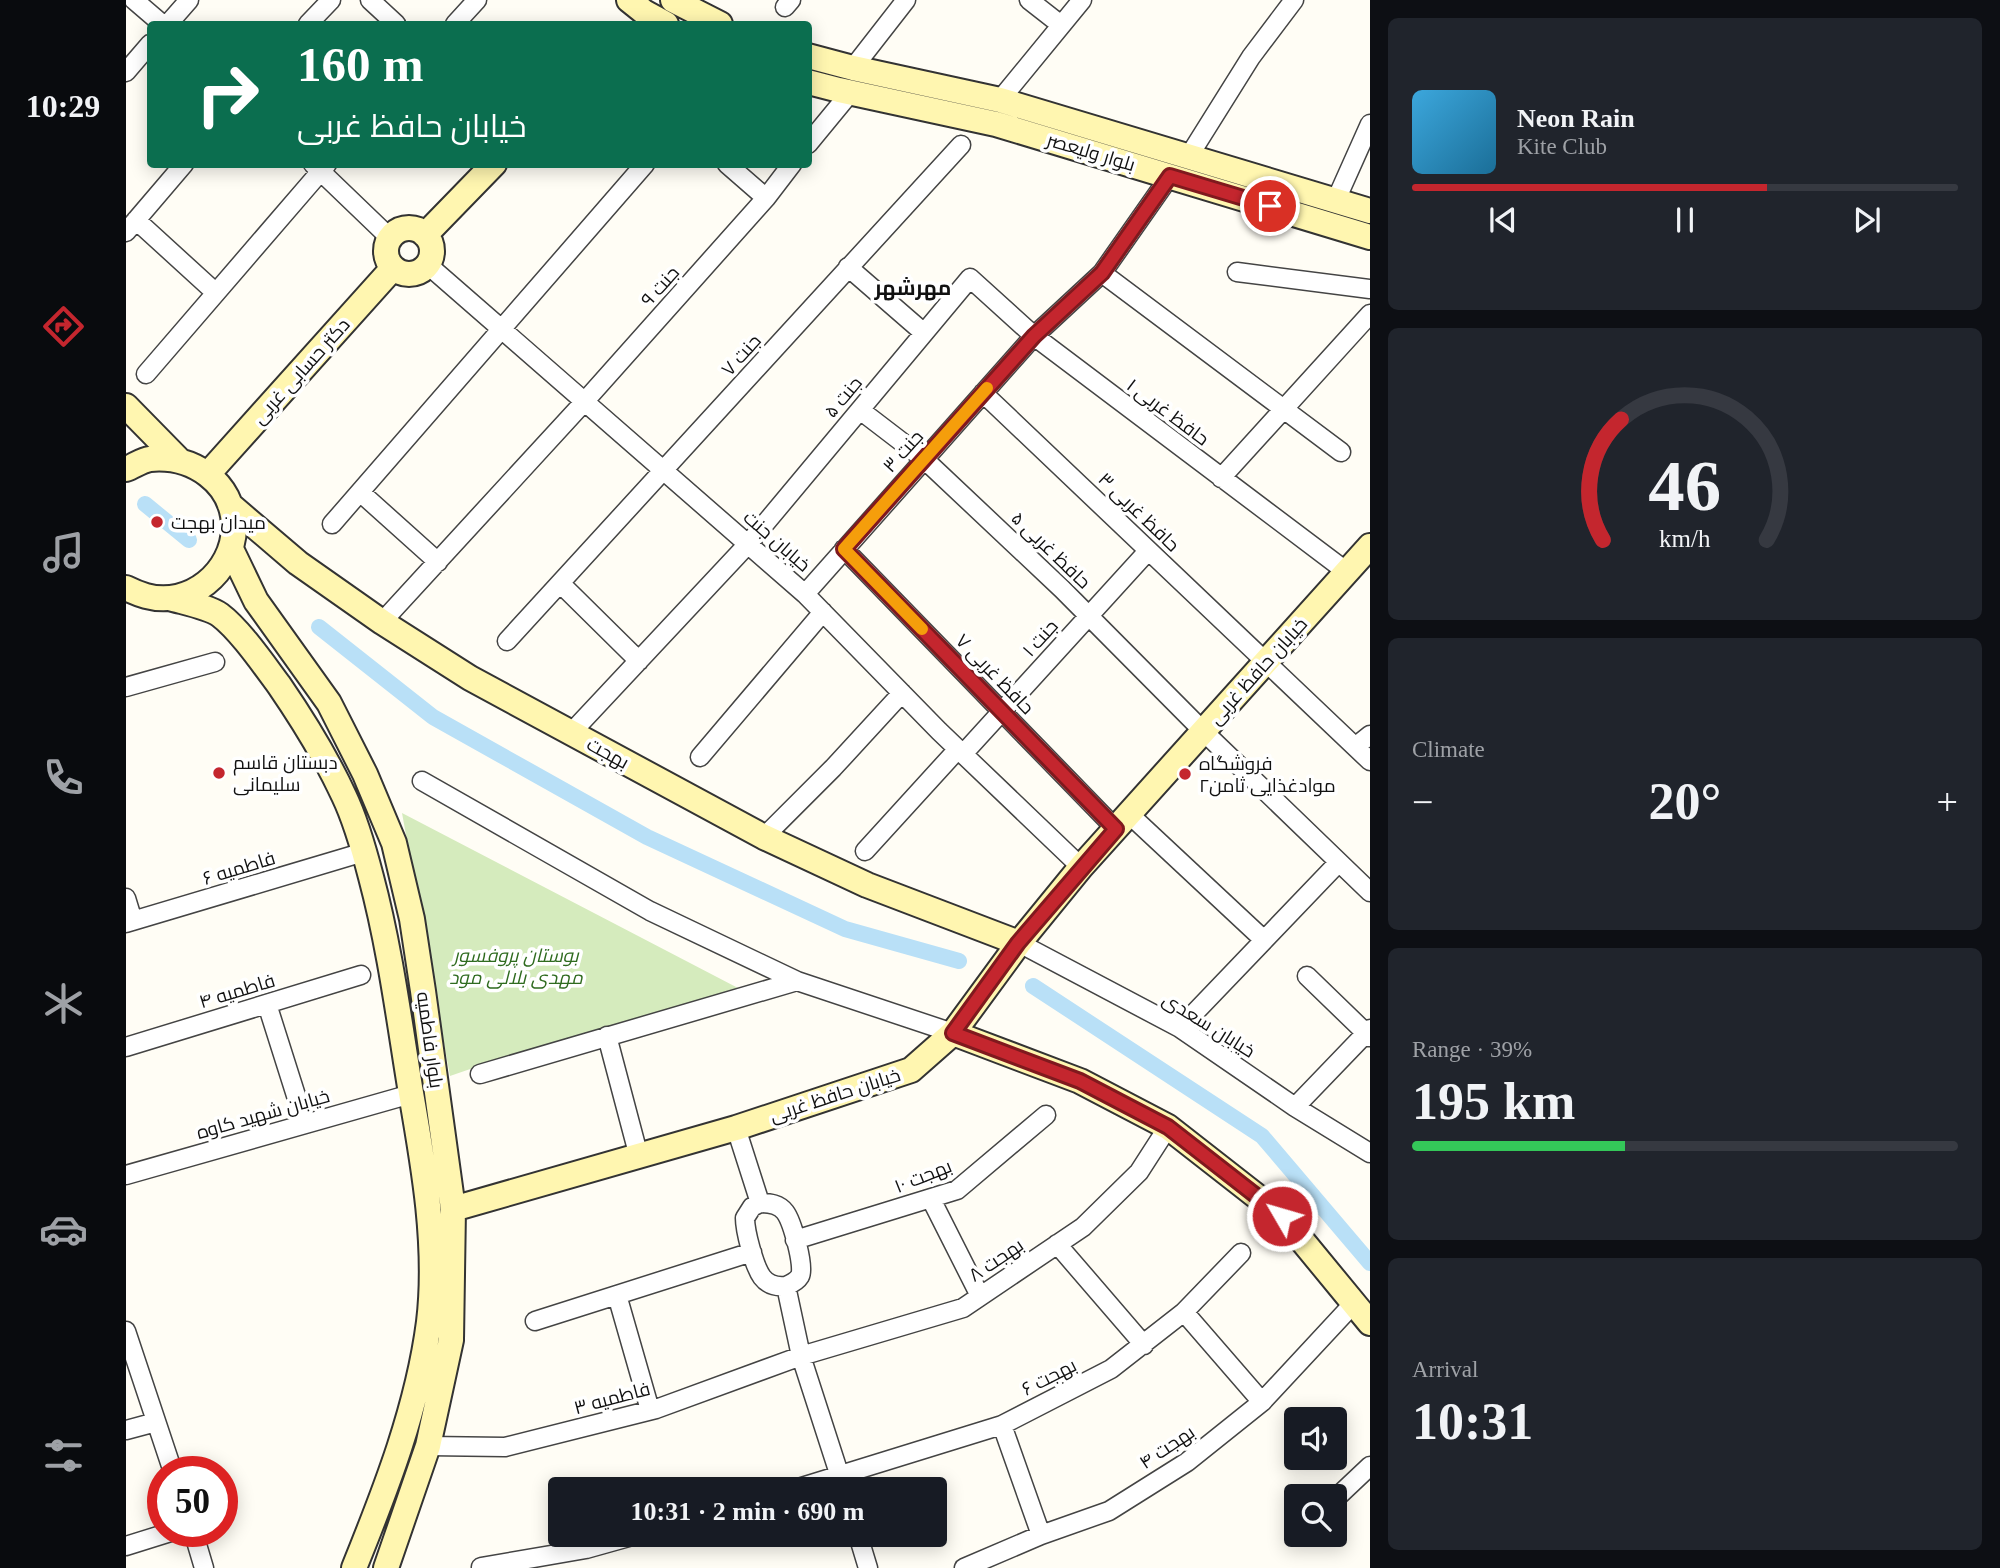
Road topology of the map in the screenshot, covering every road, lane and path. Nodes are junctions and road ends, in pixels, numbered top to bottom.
1 (134, 0) edge
2 (189, 0) edge
3 (331, 0) edge
4 (370, 0) edge
5 (477, 0) edge
6 (673, 0) edge
7 (906, 0) edge
8 (1029, 0) edge
9 (1082, 0) edge
10 (1294, 0) edge
11 (158, 21) edge
12 (171, 21) edge
13 (311, 21) edge
14 (393, 21) edge
15 (458, 21) edge
16 (704, 21) edge
17 (1061, 25) junction
18 (147, 48) edge
19 (812, 58) edge
20 (126, 72) edge
21 (852, 80) junction
22 (812, 82) edge
23 (1000, 100) junction
24 (1370, 124) edge
25 (812, 138) edge
26 (961, 145) dead end
27 (1189, 156) junction
28 (181, 168) edge
29 (319, 168) edge
30 (321, 168) edge
31 (491, 168) edge
32 (641, 168) edge
33 (732, 168) edge
34 (789, 168) edge
35 (1170, 176) junction
36 (766, 198) junction
37 (1336, 200) junction
38 (1370, 211) edge
39 (131, 226) edge
40 (425, 235) junction
41 (1370, 237) edge
42 (390, 238) junction
43 (428, 265) junction
44 (848, 267) junction
45 (393, 268) junction
46 (1237, 272) dead end
47 (1102, 273) junction
48 (970, 278) joint
49 (1370, 289) edge
50 (216, 293) junction
51 (1370, 314) edge
52 (502, 327) junction
53 (924, 333) junction
54 (1034, 336) junction
55 (146, 374) dead end
56 (983, 393) junction
57 (585, 401) junction
58 (126, 406) edge
59 (1284, 408) junction
60 (860, 410) junction
61 (1341, 452) dead end
62 (178, 459) junction
63 (924, 459) junction
64 (126, 470) edge
65 (665, 471) junction
66 (208, 474) junction
67 (1221, 478) junction
68 (360, 492) junction
69 (230, 505) junction
70 (331, 524) dead end
71 (748, 544) junction
72 (1370, 546) edge
73 (231, 549) junction
74 (844, 549) junction
75 (1148, 551) junction
76 (438, 562) junction
77 (1347, 572) junction
78 (561, 584) junction
79 (126, 588) edge
80 (804, 594) junction
81 (170, 598) junction
82 (822, 612) junction
83 (1089, 616) junction
84 (382, 622) junction
85 (507, 641) dead end
86 (639, 661) junction
87 (215, 662) dead end
88 (1265, 662) junction
89 (126, 687) edge
90 (902, 693) junction
91 (1002, 712) junction
92 (1203, 731) junction
93 (571, 733) junction
94 (1370, 734) edge
95 (1354, 747) junction
96 (961, 751) junction
97 (700, 757) dead end
98 (1370, 761) edge
99 (422, 781) dead end
100 (1122, 821) junction
101 (764, 837) junction
102 (364, 852) junction
103 (865, 852) dead end
104 (1339, 862) junction
105 (1081, 867) junction
106 (1370, 892) edge
107 (126, 898) edge
108 (130, 922) edge
109 (1265, 940) junction
110 (1018, 943) junction
111 (361, 975) dead end
112 (1307, 976) dead end
113 (797, 981) junction
114 (267, 1004) junction
115 (1180, 1028) junction
116 (953, 1033) junction
117 (1369, 1033) edge
118 (607, 1037) junction
119 (126, 1047) edge
120 (480, 1074) dead end
121 (411, 1094) junction
122 (1295, 1107) junction
123 (1046, 1115) dead end
124 (304, 1124) junction
125 (1168, 1127) junction
126 (736, 1128) junction
127 (1370, 1153) edge
128 (639, 1157) junction
129 (126, 1175) edge
130 (931, 1199) junction
131 (760, 1203) junction
132 (453, 1209) junction
133 (795, 1240) junction
134 (1057, 1244) junction
135 (752, 1252) junction
136 (1241, 1253) dead end
137 (786, 1286) junction
138 (617, 1295) junction
139 (980, 1296) junction
140 (1355, 1302) junction
141 (1184, 1312) junction
142 (535, 1321) dead end
143 (1370, 1323) edge
144 (126, 1331) edge
145 (1144, 1345) junction
146 (801, 1356) junction
147 (1262, 1402) junction
148 (650, 1410) junction
149 (156, 1422) junction
150 (1002, 1425) junction
151 (126, 1430) edge
152 (428, 1446) junction
153 (168, 1456) edge
154 (1370, 1466) edge
155 (840, 1477) edge
156 (856, 1477) edge
157 (1347, 1488) edge
158 (1041, 1535) junction
159 (147, 1539) edge
160 (126, 1546) edge
161 (198, 1547) edge
162 (593, 1547) edge
163 (862, 1547) edge
164 (481, 1567) edge
165 (204, 1568) edge
166 (354, 1568) edge
167 (386, 1568) edge
168 (868, 1568) edge
169 (964, 1568) edge

1 - 11 street
2 - 12 street
3 - 13 street
4 - 14 street
5 - 15 street
6 - 16 main road
7 - 21 street
8 - 17 street
9 - 17 street
10 - 27 street
17 - 23 street
18 - 20 street
19 - 21 main road, بلوار ولیعصر
21 - 22 main road, بلوار ولیعصر
21 - 23 main road, بلوار ولیعصر
21 - 25 street
21 - 35 main road, بلوار ولیعصر
23 - 27 main road, بلوار ولیعصر
24 - 37 street
26 - 44 street, جنت ۷
27 - 37 main road, بلوار ولیعصر
28 - 39 street
29 - 50 street
30 - 42 street
31 - 40 main road
32 - 52 street
33 - 36 street
34 - 36 street, جنت ۹
35 - 41 main road, بلوار ولیعصر
35 - 47 street, جنت ۳
36 - 57 street, جنت ۹
37 - 38 main road, بلوار ولیعصر
39 - 50 street
40 - 42 main road
40 - 43 main road
42 - 45 main road
43 - 45 main road
43 - 52 street, خیابان جنت
44 - 53 street
44 - 65 street, جنت ۷
45 - 66 main road, دکتر حسابی غربی
46 - 49 street
47 - 54 street, جنت ۳
47 - 59 street
48 - 53 street, جنت ۵
48 - 54 street, حافظ غربی ۱
50 - 55 street
51 - 59 street
52 - 57 street, خیابان جنت
52 - 68 street
53 - 60 street, جنت ۵
54 - 56 street, جنت ۳
54 - 67 street, حافظ غربی ۱
56 - 63 street, جنت ۳
56 - 75 street, حافظ غربی ۳
57 - 65 street, خیابان جنت
57 - 76 street, جنت ۹
58 - 62 main road
59 - 61 street
59 - 67 street
60 - 63 street, حافظ غربی ۵
60 - 71 street, جنت ۵
62 - 64 main road
62 - 66 main road
63 - 74 street, جنت ۳
63 - 83 street, حافظ غربی ۵
65 - 71 street, خیابان جنت
65 - 78 street, جنت ۷
66 - 69 main road, بهجت
67 - 77 street, حافظ غربی ۱
68 - 70 street
68 - 76 street
69 - 73 main road
69 - 84 main road, بهجت
71 - 80 street, خیابان جنت
71 - 86 street, جنت ۵
72 - 77 main road, خیابان حافظ غربی
73 - 81 main road
73 - 132 main road, بلوار فاطمیه
74 - 80 street, جنت ۳
74 - 91 street, حافظ غربی ۷
75 - 83 street, جنت ۱
75 - 88 street, حافظ غربی ۳
76 - 84 street, جنت ۹
77 - 88 main road, خیابان حافظ غربی
78 - 85 street, جنت ۷
78 - 86 street
79 - 81 main road, بلوار فاطمیه
80 - 82 street, خیابان جنت
81 - 102 main road, بلوار فاطمیه
82 - 90 street, خیابان جنت
82 - 97 street
83 - 91 street, جنت ۱
83 - 92 street, حافظ غربی ۵
84 - 93 main road, بهجت
86 - 93 street, جنت ۵
87 - 89 street
88 - 92 main road, خیابان حافظ غربی
88 - 95 street, حافظ غربی ۳
90 - 96 street, خیابان جنت
90 - 101 street
91 - 96 street, جنت ۱
91 - 100 street, حافظ غربی ۷
92 - 100 main road, خیابان حافظ غربی
92 - 104 street, حافظ غربی ۵
93 - 101 main road, بهجت
94 - 95 street
95 - 98 street, حافظ غربی ۳
96 - 103 street, جنت ۱
96 - 105 street, خیابان جنت
99 - 113 street
100 - 105 main road, خیابان حافظ غربی
100 - 109 street, حافظ غربی ۷
101 - 110 main road, بهجت
102 - 108 street, فاطمیه ۶
102 - 121 main road, بلوار فاطمیه
104 - 106 street, حافظ غربی ۵
104 - 109 street
105 - 110 main road, خیابان حافظ غربی
107 - 108 street
109 - 115 street
110 - 115 street, خیابان سعدی
110 - 116 main road, خیابان حافظ غربی
111 - 114 street, فاطمیه ۴
112 - 117 street
113 - 116 street
113 - 118 street
114 - 119 street, فاطمیه ۴
114 - 124 street
115 - 122 street, خیابان سعدی
116 - 125 main road
116 - 126 main road, خیابان حافظ غربی
117 - 122 street
118 - 120 street
118 - 128 street
121 - 124 street, خیابان شهید کاوه
121 - 166 main road, بلوار فاطمیه
122 - 127 street, خیابان سعدی
123 - 130 street, بهجت ۱۰
124 - 129 street, خیابان شهید کاوه
125 - 134 street, بهجت ۸
125 - 140 main road
126 - 128 main road, خیابان حافظ غربی
126 - 131 street
128 - 132 main road, خیابان حافظ غربی
130 - 133 street, بهجت ۱۰
130 - 139 street
131 - 133 street
131 - 135 street
132 - 152 main road, بلوار فاطمیه
133 - 137 street
134 - 139 street, بهجت ۸
134 - 145 street
135 - 137 street
135 - 138 street
136 - 141 street, بهجت ۶
137 - 146 street
138 - 142 street
138 - 148 street
139 - 146 street, بهجت ۸
140 - 143 main road
140 - 147 street, بهجت ۴
141 - 145 street, بهجت ۶
141 - 147 street
144 - 149 street
145 - 150 street, بهجت ۶
146 - 148 street, فاطمیه ۳
146 - 155 street
147 - 158 street, بهجت ۴
148 - 152 street, فاطمیه ۳
149 - 151 street
149 - 153 street
150 - 156 street, بهجت ۶
150 - 158 street
152 - 167 main road, بلوار فاطمیه
154 - 157 street
158 - 169 street, بهجت ۴
159 - 160 street
161 - 165 street
162 - 164 street
163 - 168 street

